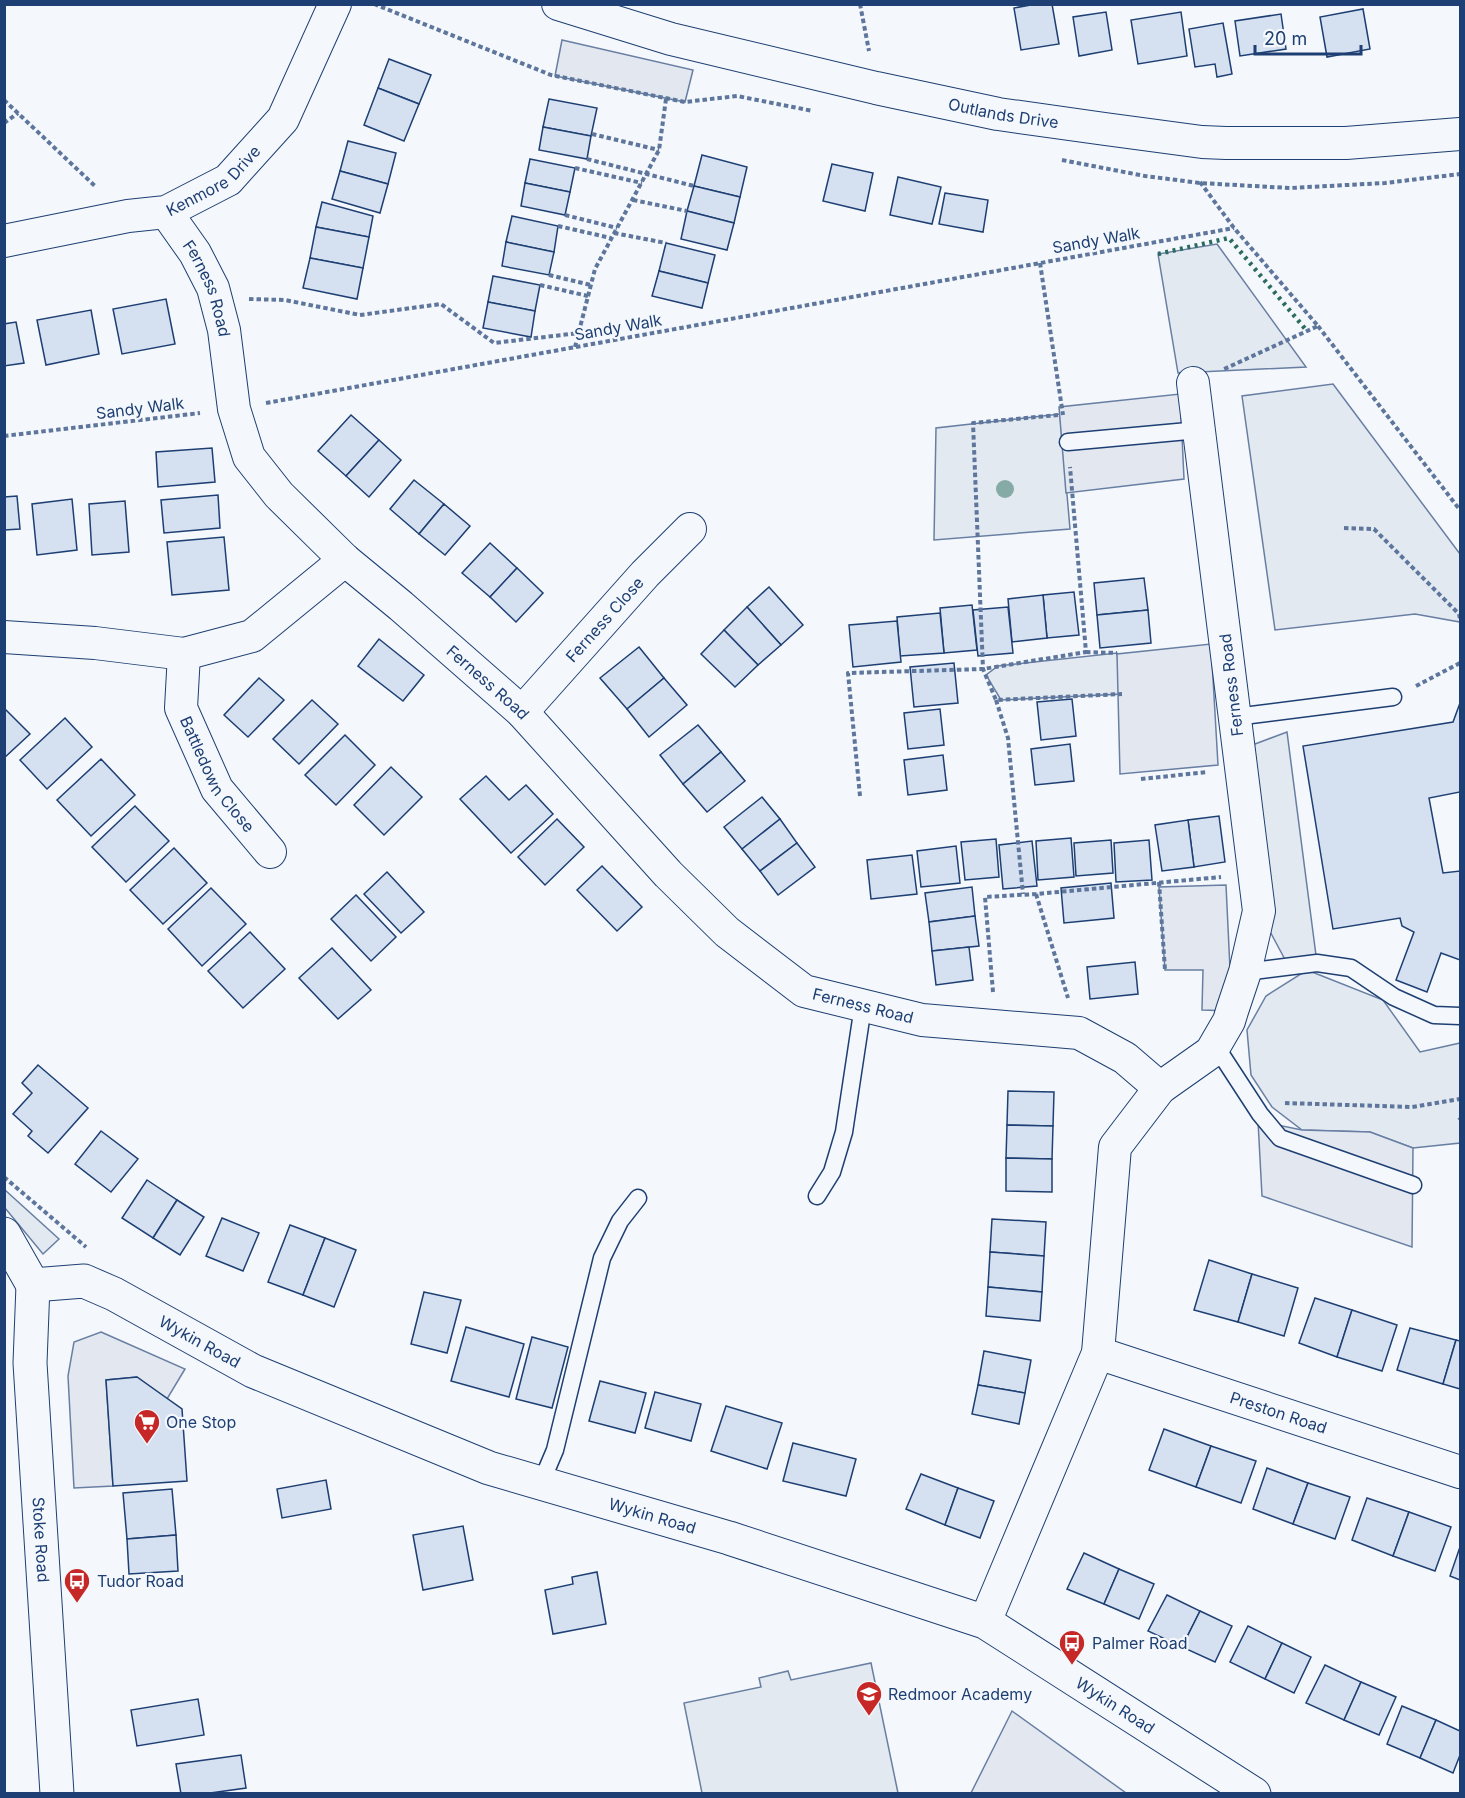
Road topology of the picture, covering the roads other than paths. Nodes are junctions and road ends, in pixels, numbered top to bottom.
1 (335, 4) edge
2 (558, 4) edge
3 (1461, 134) edge
4 (166, 212) junction
5 (4, 241) edge
6 (1193, 383) road end
7 (1199, 430) junction
8 (1068, 442) road end
9 (690, 529) dead end
10 (345, 560) junction
11 (4, 637) edge
12 (184, 654) junction
13 (1393, 697) road end
14 (522, 712) junction
15 (1235, 717) junction
16 (270, 852) dead end
17 (1245, 972) junction
18 (863, 1006) junction
19 (1461, 1016) edge
20 (1215, 1045) junction
21 (1160, 1088) junction
22 (1413, 1185) dead end
23 (817, 1196) dead end
24 (638, 1198) dead end
25 (4, 1234) edge
26 (33, 1285) junction
27 (1098, 1353) junction
28 (1461, 1472) edge
29 (541, 1483) junction
30 (985, 1622) junction
31 (57, 1794) edge
32 (1254, 1794) edge

1 - 4 street, Kenmore Drive
2 - 3 street, Outlands Drive
4 - 5 street, Kenmore Drive
4 - 10 street, Ferness Road
6 - 7 street, Ferness Road
7 - 8 lane
7 - 15 street, Ferness Road
9 - 14 street, Ferness Close
10 - 12 street
10 - 14 street, Ferness Road
11 - 12 street
12 - 16 street, Battledown Close
13 - 15 lane
14 - 18 street, Ferness Road
15 - 17 street, Ferness Road
17 - 19 lane
17 - 20 street, Ferness Road
18 - 21 street, Ferness Road
18 - 23 lane
20 - 21 street, Ferness Road
20 - 22 lane
21 - 27 street
24 - 29 lane
25 - 26 street
26 - 29 street, Wykin Road
26 - 31 street, Stoke Road
27 - 28 street, Preston Road
27 - 30 street
29 - 30 street, Wykin Road
30 - 32 street, Wykin Road

